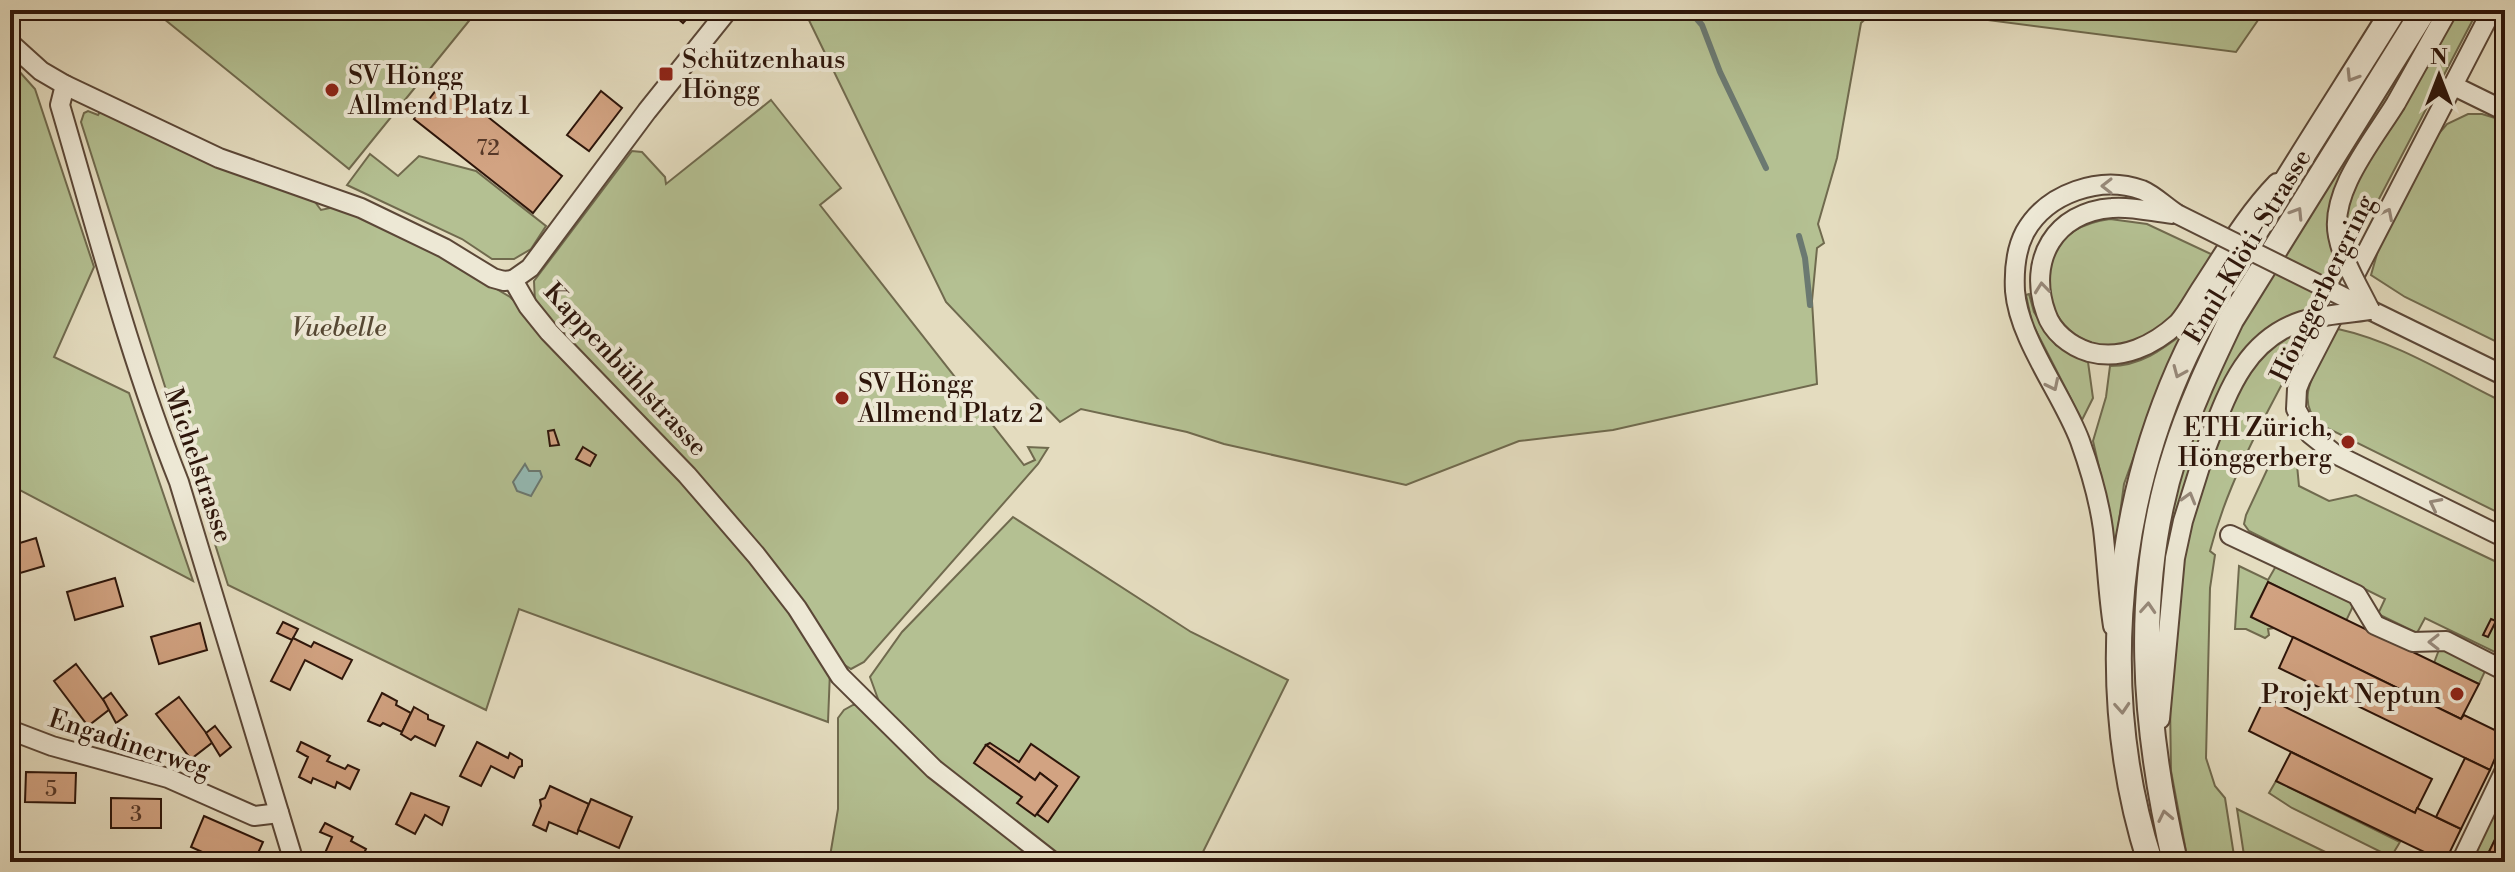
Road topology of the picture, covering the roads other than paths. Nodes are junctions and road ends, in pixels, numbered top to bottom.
1 (728, 10) edge
2 (2394, 10) edge
3 (2424, 10) edge
4 (2448, 10) edge
5 (2492, 10) edge
6 (10, 43) edge
7 (65, 85) junction
8 (2454, 86) junction
9 (2505, 111) edge
10 (2298, 161) junction
11 (2177, 214) junction
12 (513, 280) junction
13 (2370, 310) junction
14 (2505, 376) edge
15 (2230, 535) dead end
16 (2505, 538) edge
17 (2119, 665) junction
18 (2505, 671) edge
19 (10, 730) edge
20 (2156, 770) junction
21 (2505, 770) edge
22 (279, 813) junction
23 (294, 862) edge
24 (1053, 862) edge
25 (2150, 862) edge
26 (2175, 862) edge
27 (2461, 862) edge

1 - 12 street
2 -> 10 street, Emil-Klöti-Strasse
20 -> 3 street, Emil-Klöti-Strasse
4 - 13 street, bridge
5 - 8 street, Hönggerbergring
6 - 7 street, Kappenbühlstrasse
7 - 12 street, Kappenbühlstrasse
7 - 22 street, Michelstrasse
8 - 9 street
16 -> 8 street, Hönggerbergring
10 -> 11 street
10 -> 17 street, Emil-Klöti-Strasse
11 - 13 street, bridge
11 -> 17 street
12 - 24 street, Kappenbühlstrasse
13 - 14 street
20 -> 13 street, bridge
18 -> 15 street
17 -> 25 street, Emil-Klöti-Strasse
19 - 22 street, Engadinerweg
26 -> 20 street, Emil-Klöti-Strasse
21 - 27 street
22 - 23 street, Michelstrasse

